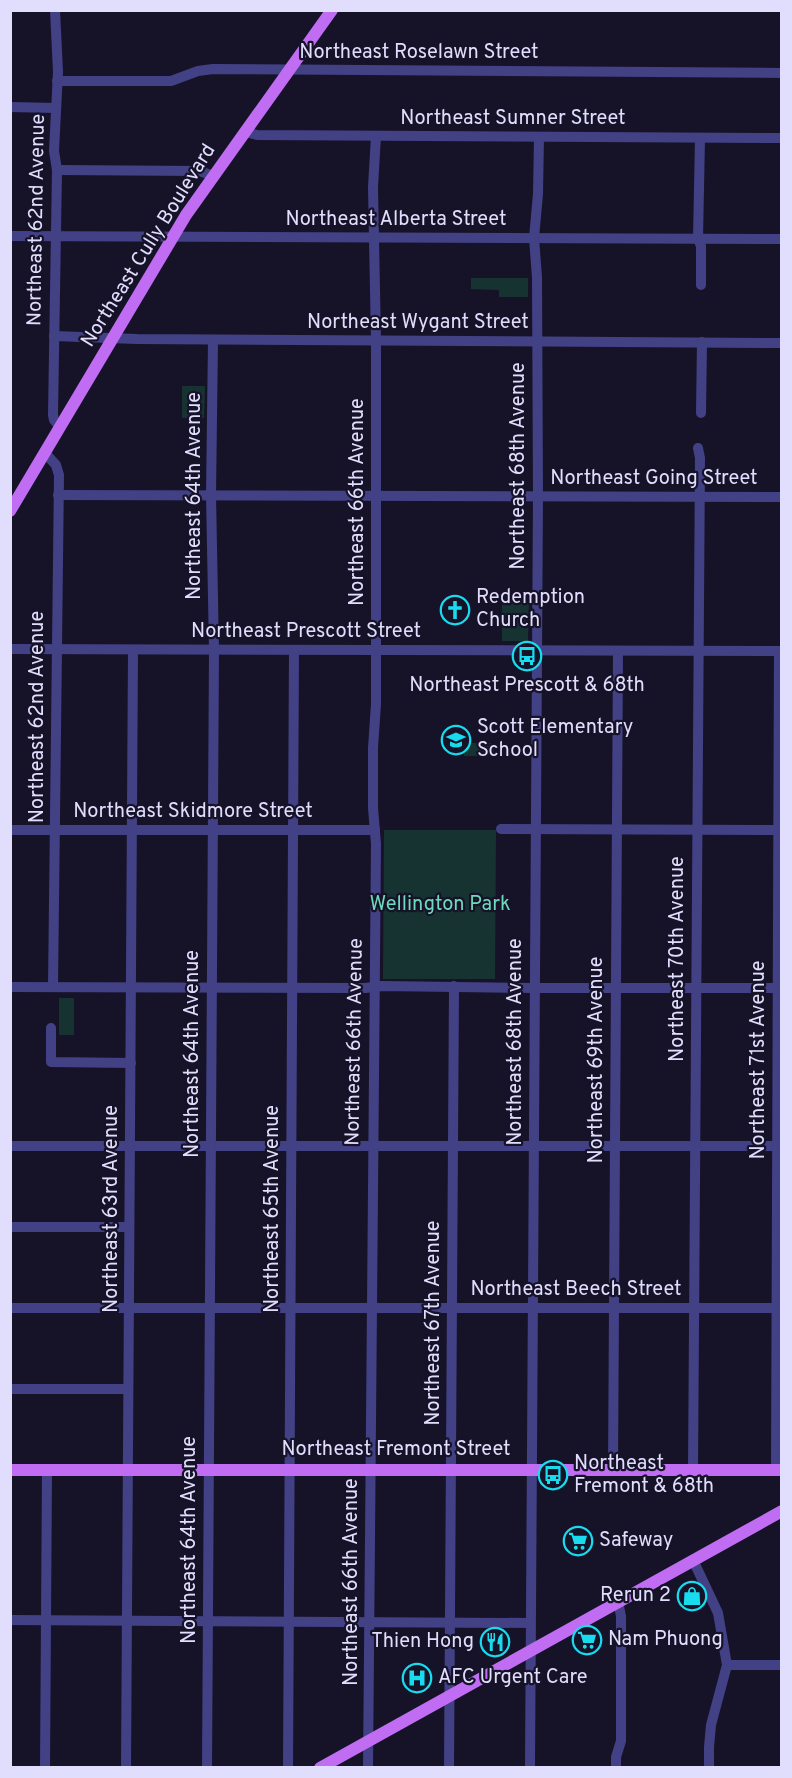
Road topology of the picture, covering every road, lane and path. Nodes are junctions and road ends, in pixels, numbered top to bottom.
1 (55, 10) edge
2 (332, 10) edge
3 (289, 70) junction
4 (782, 73) edge
5 (57, 81) junction
6 (10, 107) edge
7 (56, 108) junction
8 (245, 132) junction
9 (376, 136) junction
10 (539, 137) junction
11 (700, 138) junction
12 (782, 138) edge
13 (57, 170) junction
14 (213, 176) junction
15 (10, 236) edge
16 (56, 236) junction
17 (173, 236) junction
18 (374, 236) junction
19 (534, 238) junction
20 (698, 239) junction
21 (782, 239) edge
22 (701, 285) dead end
23 (54, 336) junction
24 (113, 338) junction
25 (213, 340) junction
26 (376, 341) junction
27 (537, 341) junction
28 (702, 342) junction
29 (782, 343) edge
30 (701, 413) dead end
31 (60, 427) junction
32 (698, 448) dead end
33 (45, 453) junction
34 (58, 495) junction
35 (211, 495) junction
36 (376, 496) junction
37 (538, 496) junction
38 (699, 497) junction
39 (782, 497) edge
40 (10, 511) edge
41 (10, 649) edge
42 (56, 649) junction
43 (133, 650) junction
44 (214, 650) junction
45 (294, 650) junction
46 (376, 650) junction
47 (537, 651) junction
48 (618, 651) junction
49 (698, 651) junction
50 (780, 651) edge
51 (534, 828) junction
52 (501, 829) dead end
53 (10, 830) edge
54 (55, 830) junction
55 (132, 830) junction
56 (212, 830) junction
57 (293, 830) junction
58 (375, 830) junction
59 (617, 830) junction
60 (697, 830) junction
61 (780, 830) edge
62 (454, 986) junction
63 (10, 987) edge
64 (53, 987) junction
65 (374, 987) junction
66 (211, 988) junction
67 (292, 988) junction
68 (533, 988) junction
69 (615, 988) junction
70 (696, 988) junction
71 (779, 988) edge
72 (131, 989) junction
73 (51, 1028) dead end
74 (130, 1063) junction
75 (10, 1146) edge
76 (130, 1146) junction
77 (533, 1146) junction
78 (615, 1146) junction
79 (695, 1146) junction
80 (779, 1146) edge
81 (210, 1147) junction
82 (291, 1147) junction
83 (372, 1147) junction
84 (453, 1147) junction
85 (10, 1227) edge
86 (129, 1227) junction
87 (532, 1307) junction
88 (10, 1308) edge
89 (129, 1308) junction
90 (209, 1308) junction
91 (290, 1308) junction
92 (452, 1308) junction
93 (614, 1308) junction
94 (694, 1308) junction
95 (778, 1308) edge
96 (371, 1309) junction
97 (10, 1389) edge
98 (128, 1389) junction
99 (289, 1469) junction
100 (370, 1469) junction
101 (10, 1470) edge
102 (47, 1470) junction
103 (128, 1470) junction
104 (208, 1470) junction
105 (451, 1470) junction
106 (532, 1470) junction
107 (613, 1470) junction
108 (693, 1470) junction
109 (778, 1470) edge
110 (782, 1511) edge
111 (693, 1560) junction
112 (618, 1602) junction
113 (10, 1620) edge
114 (46, 1620) junction
115 (127, 1621) junction
116 (208, 1621) junction
117 (288, 1622) junction
118 (369, 1622) junction
119 (450, 1623) junction
120 (530, 1623) junction
121 (531, 1650) junction
122 (727, 1665) junction
123 (782, 1665) edge
124 (450, 1695) junction
125 (369, 1740) junction
126 (45, 1767) edge
127 (126, 1767) edge
128 (207, 1767) edge
129 (288, 1767) edge
130 (320, 1767) edge
131 (368, 1767) edge
132 (449, 1767) edge
133 (530, 1767) edge
134 (616, 1767) edge
135 (710, 1767) edge

1 - 5 street, Northeast 62nd Avenue
2 - 3 main road, Northeast Cully Boulevard
3 - 4 street, Northeast Roselawn Street
3 - 5 street, Northeast Roselawn Street
3 - 8 main road, Northeast Cully Boulevard
5 - 7 street, Northeast 62nd Avenue
6 - 7 street
7 - 13 street, Northeast 62nd Avenue
8 - 9 street, Northeast Sumner Street
8 - 14 main road, Northeast Cully Boulevard
9 - 10 street, Northeast Sumner Street
9 - 18 street, Northeast 66th Avenue
10 - 11 street, Northeast Sumner Street
10 - 19 street, Northeast 68th Avenue
11 - 12 street, Northeast Sumner Street
11 - 20 street
13 - 14 street
13 - 16 street, Northeast 62nd Avenue
14 - 17 main road, Northeast Cully Boulevard
15 - 16 street, Northeast Alberta Street
16 - 17 street, Northeast Alberta Street
16 - 23 street, Northeast 62nd Avenue
17 - 18 street, Northeast Alberta Street
17 - 24 main road, Northeast Cully Boulevard
18 - 19 street, Northeast Alberta Street
18 - 26 street, Northeast 66th Avenue
19 - 20 street, Northeast Alberta Street
19 - 27 street, Northeast 68th Avenue
20 - 21 street, Northeast Alberta Street
20 - 22 street
23 - 24 street, Northeast Wygant Street
23 - 31 street, Northeast 62nd Avenue
24 - 25 street, Northeast Wygant Street
24 - 31 main road, Northeast Cully Boulevard
25 - 26 street, Northeast Wygant Street
25 - 35 street, Northeast 64th Avenue
26 - 27 street, Northeast Wygant Street
26 - 36 street, Northeast 66th Avenue
27 - 28 street, Northeast Wygant Street
27 - 37 street, Northeast 68th Avenue
28 - 29 street, Northeast Wygant Street
28 - 30 street
31 - 33 main road, Northeast Cully Boulevard
32 - 38 street, Northeast 70th Avenue
33 - 34 street, Northeast 62nd Avenue
33 - 40 main road, Northeast Cully Boulevard
34 - 35 street, Northeast Going Street
34 - 42 street, Northeast 62nd Avenue
35 - 36 street, Northeast Going Street
35 - 44 street, Northeast 64th Avenue
36 - 37 street, Northeast Going Street
36 - 46 street, Northeast 66th Avenue
37 - 38 street, Northeast Going Street
37 - 47 street, Northeast 68th Avenue
38 - 39 street, Northeast Going Street
38 - 49 street, Northeast 70th Avenue
41 - 42 street, Northeast Prescott Street
42 - 43 street, Northeast Prescott Street
42 - 54 street, Northeast 62nd Avenue
43 - 44 street, Northeast Prescott Street
43 - 55 street, Northeast 63rd Avenue
44 - 45 street, Northeast Prescott Street
44 - 56 street, Northeast 64th Avenue
45 - 46 street, Northeast Prescott Street
45 - 57 street, Northeast 65th Avenue
46 - 47 street, Northeast Prescott Street
46 - 58 street, Northeast 66th Avenue
47 - 48 street, Northeast Prescott Street
47 - 51 street, Northeast 68th Avenue
48 - 49 street, Northeast Prescott Street
48 - 59 street, Northeast 69th Avenue
49 - 50 street, Northeast Prescott Street
49 - 60 street, Northeast 70th Avenue
50 - 61 street, Northeast 71st Avenue
51 - 52 street
51 - 59 street
51 - 68 street, Northeast 68th Avenue
53 - 54 street, Northeast Skidmore Street
54 - 55 street, Northeast Skidmore Street
54 - 64 street, Northeast 62nd Avenue
55 - 56 street, Northeast Skidmore Street
55 - 72 street, Northeast 63rd Avenue
56 - 57 street, Northeast Skidmore Street
56 - 66 street, Northeast 64th Avenue
57 - 58 street, Northeast Skidmore Street
57 - 67 street, Northeast 65th Avenue
58 - 65 street, Northeast 66th Avenue
59 - 60 street
59 - 69 street, Northeast 69th Avenue
60 - 61 street
60 - 70 street, Northeast 70th Avenue
61 - 71 street, Northeast 71st Avenue
62 - 65 street
62 - 68 street
62 - 84 street, Northeast 67th Avenue
63 - 64 street
64 - 72 street
65 - 67 street
65 - 83 street, Northeast 66th Avenue
66 - 67 street
66 - 72 street
66 - 81 street, Northeast 64th Avenue
67 - 82 street, Northeast 65th Avenue
68 - 69 street
68 - 77 street, Northeast 68th Avenue
69 - 70 street
69 - 78 street, Northeast 69th Avenue
70 - 71 street
70 - 79 street, Northeast 70th Avenue
71 - 80 street, Northeast 71st Avenue
72 - 74 street, Northeast 63rd Avenue
73 - 74 street
74 - 76 street, Northeast 63rd Avenue
75 - 76 street
76 - 81 street
76 - 86 street, Northeast 63rd Avenue
77 - 78 street
77 - 84 street
77 - 87 street, Northeast 68th Avenue
78 - 79 street
78 - 93 street, Northeast 69th Avenue
79 - 80 street
79 - 94 street, Northeast 70th Avenue
80 - 95 street, Northeast 71st Avenue
81 - 82 street
81 - 90 street, Northeast 64th Avenue
82 - 83 street
82 - 91 street, Northeast 65th Avenue
83 - 84 street
83 - 96 street, Northeast 66th Avenue
84 - 92 street, Northeast 67th Avenue
85 - 86 street
86 - 89 street, Northeast 63rd Avenue
87 - 92 street, Northeast Beech Street
87 - 93 street, Northeast Beech Street
87 - 106 street, Northeast 68th Avenue
88 - 89 street, Northeast Beech Street
89 - 90 street, Northeast Beech Street
89 - 98 street, Northeast 63rd Avenue
90 - 91 street, Northeast Beech Street
90 - 104 street, Northeast 64th Avenue
91 - 96 street, Northeast Beech Street
91 - 99 street, Northeast 65th Avenue
92 - 96 street, Northeast Beech Street
92 - 105 street, Northeast 67th Avenue
93 - 94 street, Northeast Beech Street
93 - 107 street, Northeast 69th Avenue
94 - 95 street, Northeast Beech Street
94 - 108 street, Northeast 70th Avenue
95 - 109 street, Northeast 71st Avenue
96 - 100 street, Northeast 66th Avenue
97 - 98 street
98 - 103 street, Northeast 63rd Avenue
99 - 100 main road, Northeast Fremont Street
99 - 104 main road, Northeast Fremont Street
99 - 117 street, Northeast 65th Avenue
100 - 105 main road, Northeast Fremont Street
100 - 118 street, Northeast 66th Avenue
101 - 102 main road, Northeast Fremont Street
102 - 103 main road, Northeast Fremont Street
102 - 114 street
103 - 104 main road, Northeast Fremont Street
103 - 115 street, Northeast 63rd Avenue
104 - 116 street, Northeast 64th Avenue
105 - 106 main road, Northeast Fremont Street
105 - 119 street, Northeast 67th Avenue
106 - 107 main road, Northeast Fremont Street
106 - 120 street, Northeast 68th Avenue
107 - 108 main road, Northeast Fremont Street
108 - 109 main road, Northeast Fremont Street
110 - 111 main road
111 - 112 main road
111 - 122 street
112 - 121 main road
112 - 134 street
113 - 114 street
114 - 115 street
114 - 126 street
115 - 116 street
115 - 127 street, Northeast 63rd Avenue
116 - 117 street
116 - 128 street, Northeast 64th Avenue
117 - 118 street
117 - 129 street, Northeast 65th Avenue
118 - 119 street
118 - 125 street, Northeast 66th Avenue
119 - 120 street
119 - 124 street, Northeast 67th Avenue
120 - 121 street, Northeast 68th Avenue
121 - 124 main road
121 - 133 street, Northeast 68th Avenue
122 - 123 street
122 - 135 street
124 - 125 main road
124 - 132 street, Northeast 67th Avenue
125 - 130 main road
125 - 131 street, Northeast 66th Avenue

